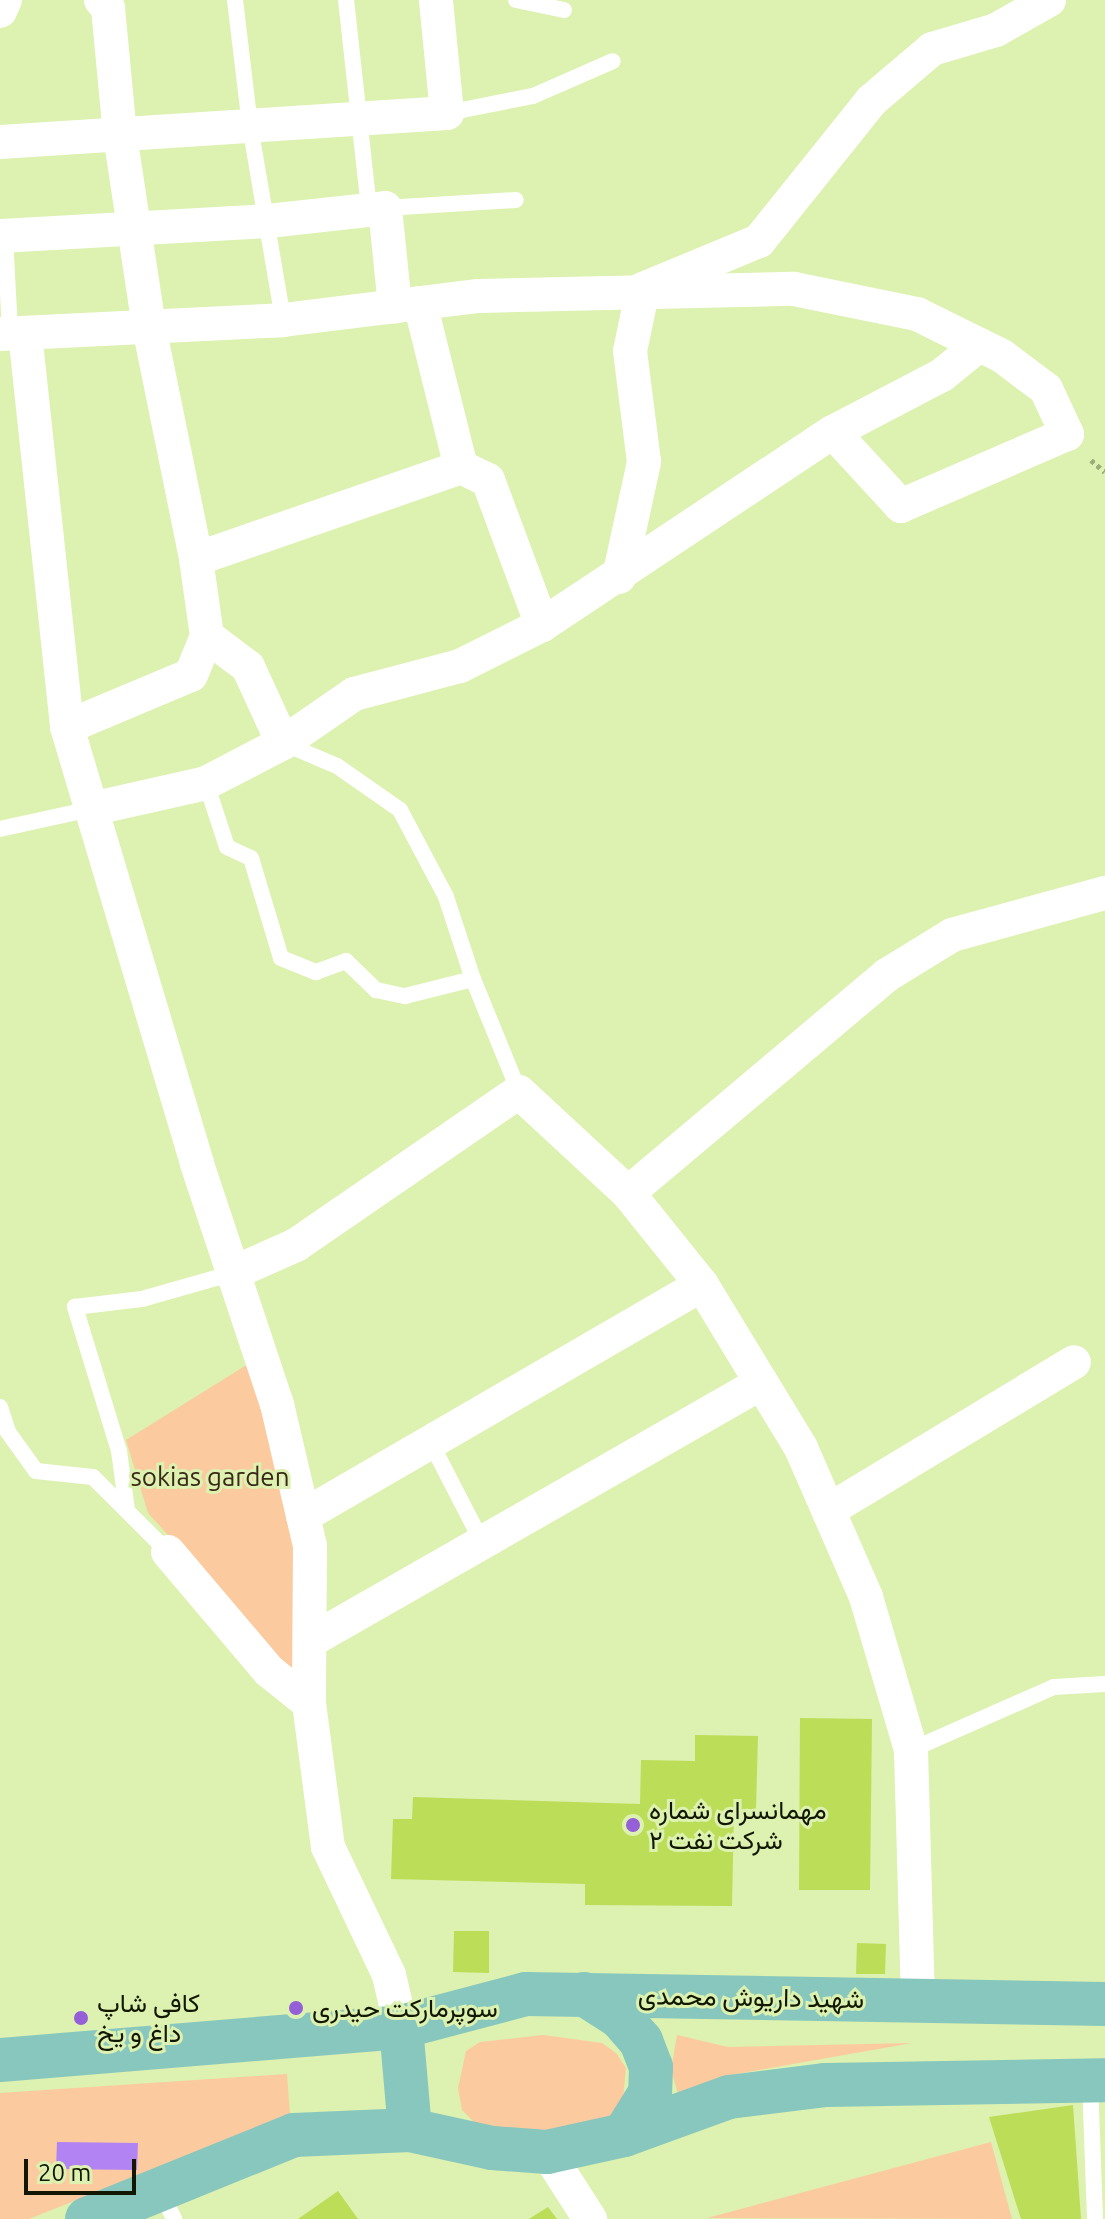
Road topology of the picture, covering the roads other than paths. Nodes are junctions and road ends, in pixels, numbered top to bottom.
1 (5, 0) edge
2 (101, 0) edge
3 (235, 0) edge
4 (346, 0) edge
5 (436, 0) edge
6 (516, 0) edge
7 (1049, 0) edge
8 (564, 10) dead end
9 (0, 11) edge
10 (613, 61) dead end
11 (447, 113) junction
12 (361, 119) junction
13 (250, 126) junction
14 (120, 135) junction
15 (0, 142) edge
16 (516, 200) dead end
17 (377, 209) junction
18 (268, 221) junction
19 (134, 225) junction
20 (2, 236) edge
21 (643, 289) junction
22 (408, 305) junction
23 (283, 320) junction
24 (149, 327) junction
25 (12, 333) edge
26 (979, 345) junction
27 (833, 432) junction
28 (461, 467) junction
29 (196, 559) junction
30 (619, 577) junction
31 (542, 625) junction
32 (207, 636) junction
33 (67, 727) junction
34 (283, 743) junction
35 (206, 783) junction
36 (91, 809) junction
37 (0, 829) edge
38 (1105, 893) edge
39 (473, 979) junction
40 (519, 1092) junction
41 (628, 1193) junction
42 (233, 1273) junction
43 (702, 1285) junction
44 (1074, 1362) dead end
45 (761, 1383) junction
46 (0, 1407) edge
47 (432, 1445) junction
48 (127, 1510) junction
49 (829, 1510) junction
50 (303, 1516) junction
51 (483, 1544) junction
52 (168, 1552) joint
53 (310, 1641) junction
54 (1105, 1684) edge
55 (309, 1703) junction
56 (911, 1750) junction
57 (584, 1994) junction
58 (918, 2002) junction
59 (1105, 2004) edge
60 (401, 2027) junction
61 (0, 2060) edge
62 (1098, 2080) edge
63 (410, 2130) junction
64 (624, 2135) junction
65 (547, 2152) junction
66 (167, 2204) edge
67 (87, 2219) edge
68 (590, 2219) edge
69 (1095, 2219) edge

1 - 9 street
2 - 14 street
3 - 13 lane
4 - 12 lane
5 - 11 street
6 - 8 lane
7 - 21 street
10 - 11 lane
11 - 12 street
12 - 13 street
12 - 17 lane
13 - 14 street
13 - 18 lane
14 - 15 street
14 - 19 street
16 - 17 lane
17 - 18 street
17 - 22 street
18 - 19 street
18 - 23 lane
19 - 20 street
19 - 24 street
20 - 25 lane
21 - 22 street
21 - 26 street
21 - 30 street
22 - 23 street
22 - 28 street
23 - 24 street
24 - 25 street
24 - 29 street
25 - 33 street
26 - 27 street
26 - 27 street
27 - 30 street
28 - 29 street
28 - 31 street
29 - 32 street
30 - 31 street
31 - 34 street
32 - 33 street
32 - 34 street
33 - 36 street
34 - 35 street
34 - 39 lane
35 - 36 street
35 - 39 lane
36 - 37 lane
36 - 42 street
38 - 41 street
39 - 40 lane
40 - 41 street
40 - 42 street
41 - 43 street
42 - 48 lane
42 - 50 street
43 - 45 street
43 - 47 street
44 - 49 street
45 - 49 street
45 - 51 street
46 - 48 lane
47 - 50 street
47 - 51 lane
48 - 52 lane
49 - 56 street
50 - 53 street
51 - 53 street
52 - 55 street
53 - 55 street
54 - 56 lane
55 - 60 street
56 - 58 street
57 - 58 main road, شهید داریوش محمدی
57 - 60 main road, شهید داریوش محمدی
57 - 64 main road
58 - 59 main road, شهید داریوش محمدی
60 - 61 main road, شهید داریوش محمدی
60 - 63 main road
62 - 64 main road
62 - 69 lane
63 - 65 main road
63 - 66 main road
64 - 65 main road
65 - 68 street
66 - 67 main road

